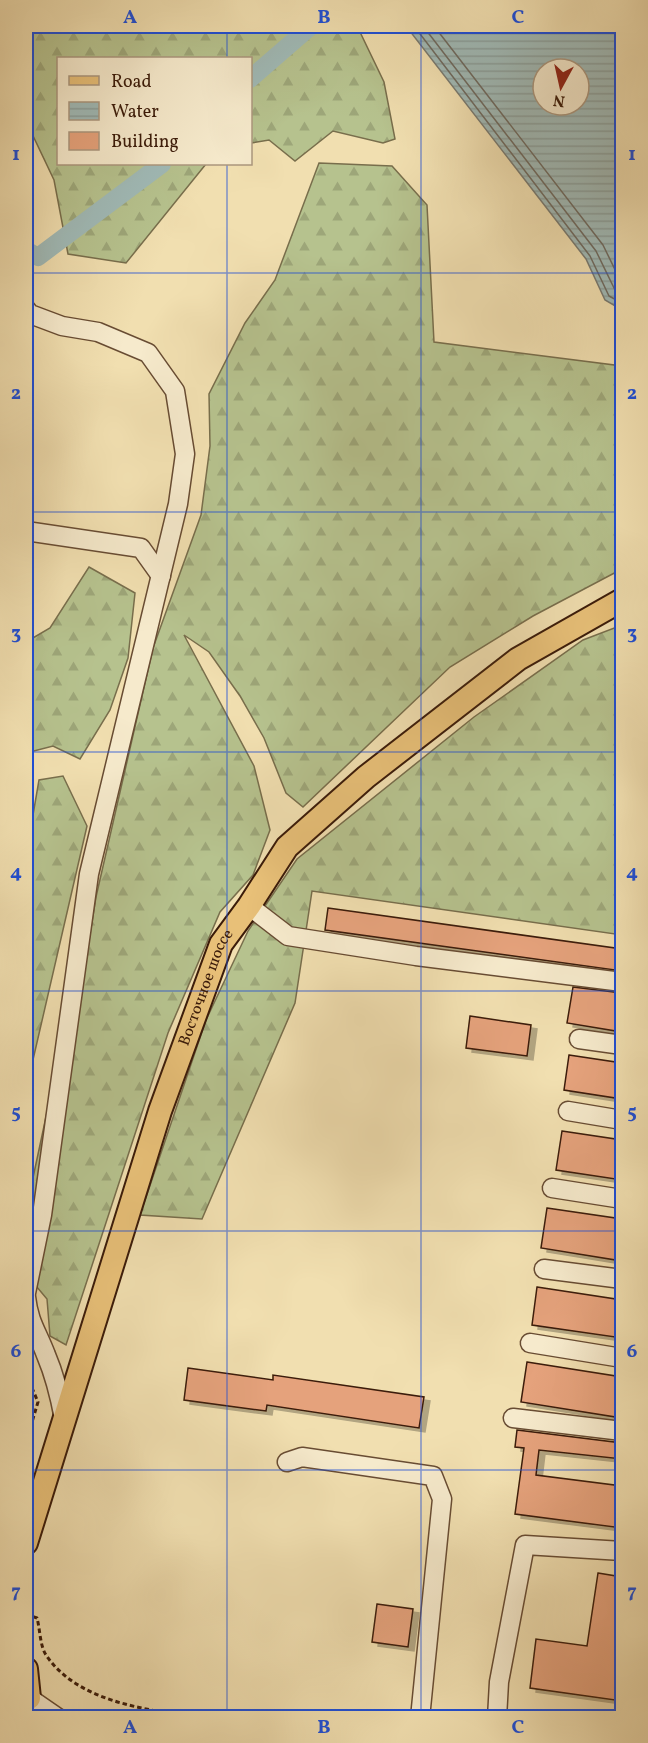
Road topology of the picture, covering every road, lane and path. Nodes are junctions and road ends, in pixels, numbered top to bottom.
1 (26, 309) edge
2 (26, 442) edge
3 (26, 515) edge
4 (26, 531) edge
5 (26, 553) edge
6 (160, 576) junction
7 (622, 600) edge
8 (26, 792) edge
9 (249, 906) junction
10 (622, 982) edge
11 (579, 1039) dead end
12 (622, 1045) edge
13 (568, 1111) dead end
14 (622, 1120) edge
15 (552, 1188) dead end
16 (622, 1199) edge
17 (544, 1269) dead end
18 (622, 1279) edge
19 (26, 1295) edge
20 (530, 1343) dead end
21 (622, 1358) edge
22 (26, 1374) edge
23 (513, 1418) dead end
24 (64, 1419) junction
25 (622, 1431) edge
26 (26, 1442) edge
27 (287, 1462) dead end
28 (26, 1543) edge
29 (622, 1551) edge
30 (26, 1614) edge
31 (26, 1669) edge
32 (28, 1702) edge
33 (58, 1718) edge
34 (202, 1718) edge
35 (420, 1718) edge
36 (496, 1718) edge

1 - 6 street
2 - 3 path
4 - 6 street
5 - 8 path
6 - 19 street
7 - 9 main road, Восточное шоссе
9 - 10 street
9 - 24 main road, Восточное шоссе
11 - 12 street
13 - 14 street
15 - 16 street
17 - 18 street
19 - 24 street
20 - 21 street
22 - 26 path
23 - 25 street
24 - 28 main road, Восточное шоссе
27 - 35 street
29 - 36 street
30 - 34 path
31 - 32 main road
32 - 33 street

